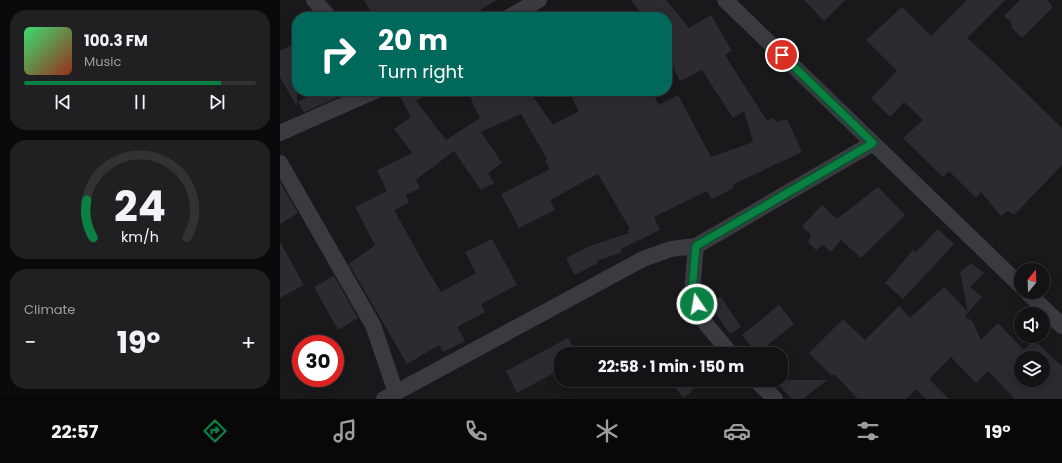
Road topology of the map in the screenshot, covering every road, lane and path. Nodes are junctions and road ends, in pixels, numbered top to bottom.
1 (314, 0) edge
2 (539, 0) edge
3 (725, 0) edge
4 (325, 12) edge
5 (518, 12) edge
6 (364, 96) edge
7 (280, 133) edge
8 (873, 143) junction
9 (280, 163) edge
10 (696, 246) junction
11 (1014, 279) edge
12 (1034, 299) edge
13 (1062, 326) edge
14 (725, 347) edge
15 (763, 387) edge
16 (390, 396) edge
17 (775, 399) edge

1 - 4 street
2 - 5 street
3 - 8 street
6 - 7 street
8 - 10 street
8 - 11 street
9 - 16 street
10 - 14 street
10 - 16 street
12 - 13 street
15 - 17 street

